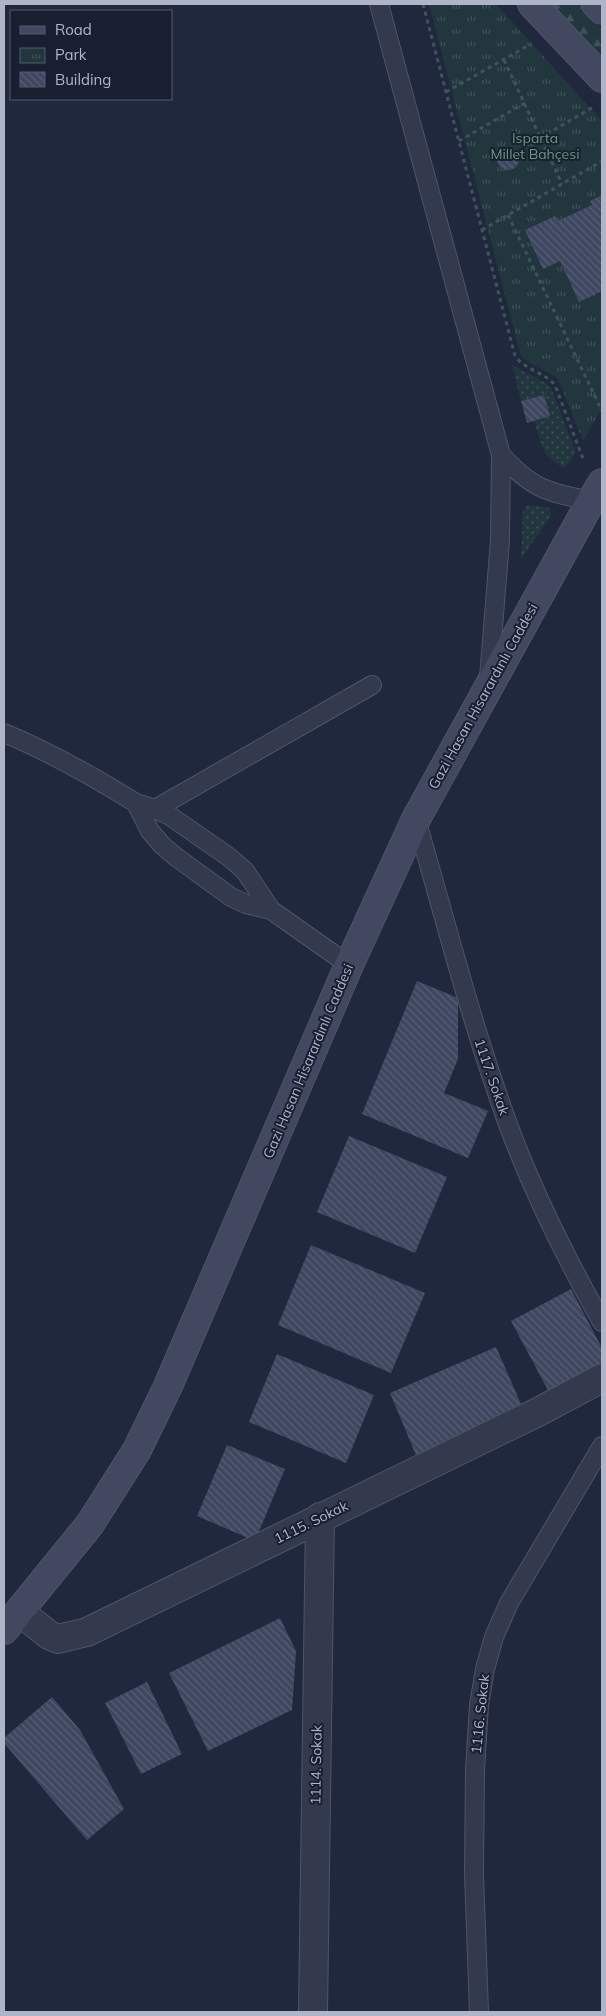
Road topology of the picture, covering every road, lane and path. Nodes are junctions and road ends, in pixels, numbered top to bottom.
1 (379, 4) edge
2 (423, 4) edge
3 (532, 4) edge
4 (596, 4) edge
5 (602, 10) edge
6 (535, 42) dead end
7 (504, 60) junction
8 (602, 78) edge
9 (446, 92) junction
10 (602, 102) edge
11 (525, 103) junction
12 (540, 138) junction
13 (459, 141) junction
14 (602, 161) edge
15 (562, 184) junction
16 (508, 215) junction
17 (482, 230) junction
18 (602, 411) edge
19 (501, 455) junction
20 (583, 459) dead end
21 (596, 492) edge
22 (372, 685) dead end
23 (488, 685) junction
24 (4, 734) edge
25 (136, 803) junction
26 (155, 808) junction
27 (416, 819) junction
28 (271, 910) junction
29 (349, 965) junction
30 (602, 1322) edge
31 (602, 1378) edge
32 (602, 1446) edge
33 (320, 1517) junction
34 (12, 1621) edge
35 (313, 2012) edge
36 (478, 2012) edge

1 - 19 lane
2 - 9 path
3 - 8 street
4 - 5 street
6 - 7 path
7 - 9 path
7 - 11 path
9 - 13 path
10 - 12 path
11 - 12 path
11 - 13 path
12 - 15 path
13 - 17 path
14 - 15 path
15 - 16 path
16 - 17 path
16 - 18 path
17 - 20 path
19 - 21 lane
19 - 23 lane
21 - 23 street, Gazi Hasan Hisarardınlı Caddesi
22 - 26 lane
23 - 27 street, Gazi Hasan Hisarardınlı Caddesi
24 - 25 lane
25 - 26 lane
25 - 28 lane
26 - 28 lane
27 - 29 street, Gazi Hasan Hisarardınlı Caddesi
27 - 30 lane, 1117. Sokak
28 - 29 lane
29 - 34 street, Gazi Hasan Hisarardınlı Caddesi
31 - 33 street, 1115. Sokak
32 - 36 lane, 1116. Sokak
33 - 34 street, 1115. Sokak
33 - 35 street, 1114. Sokak

